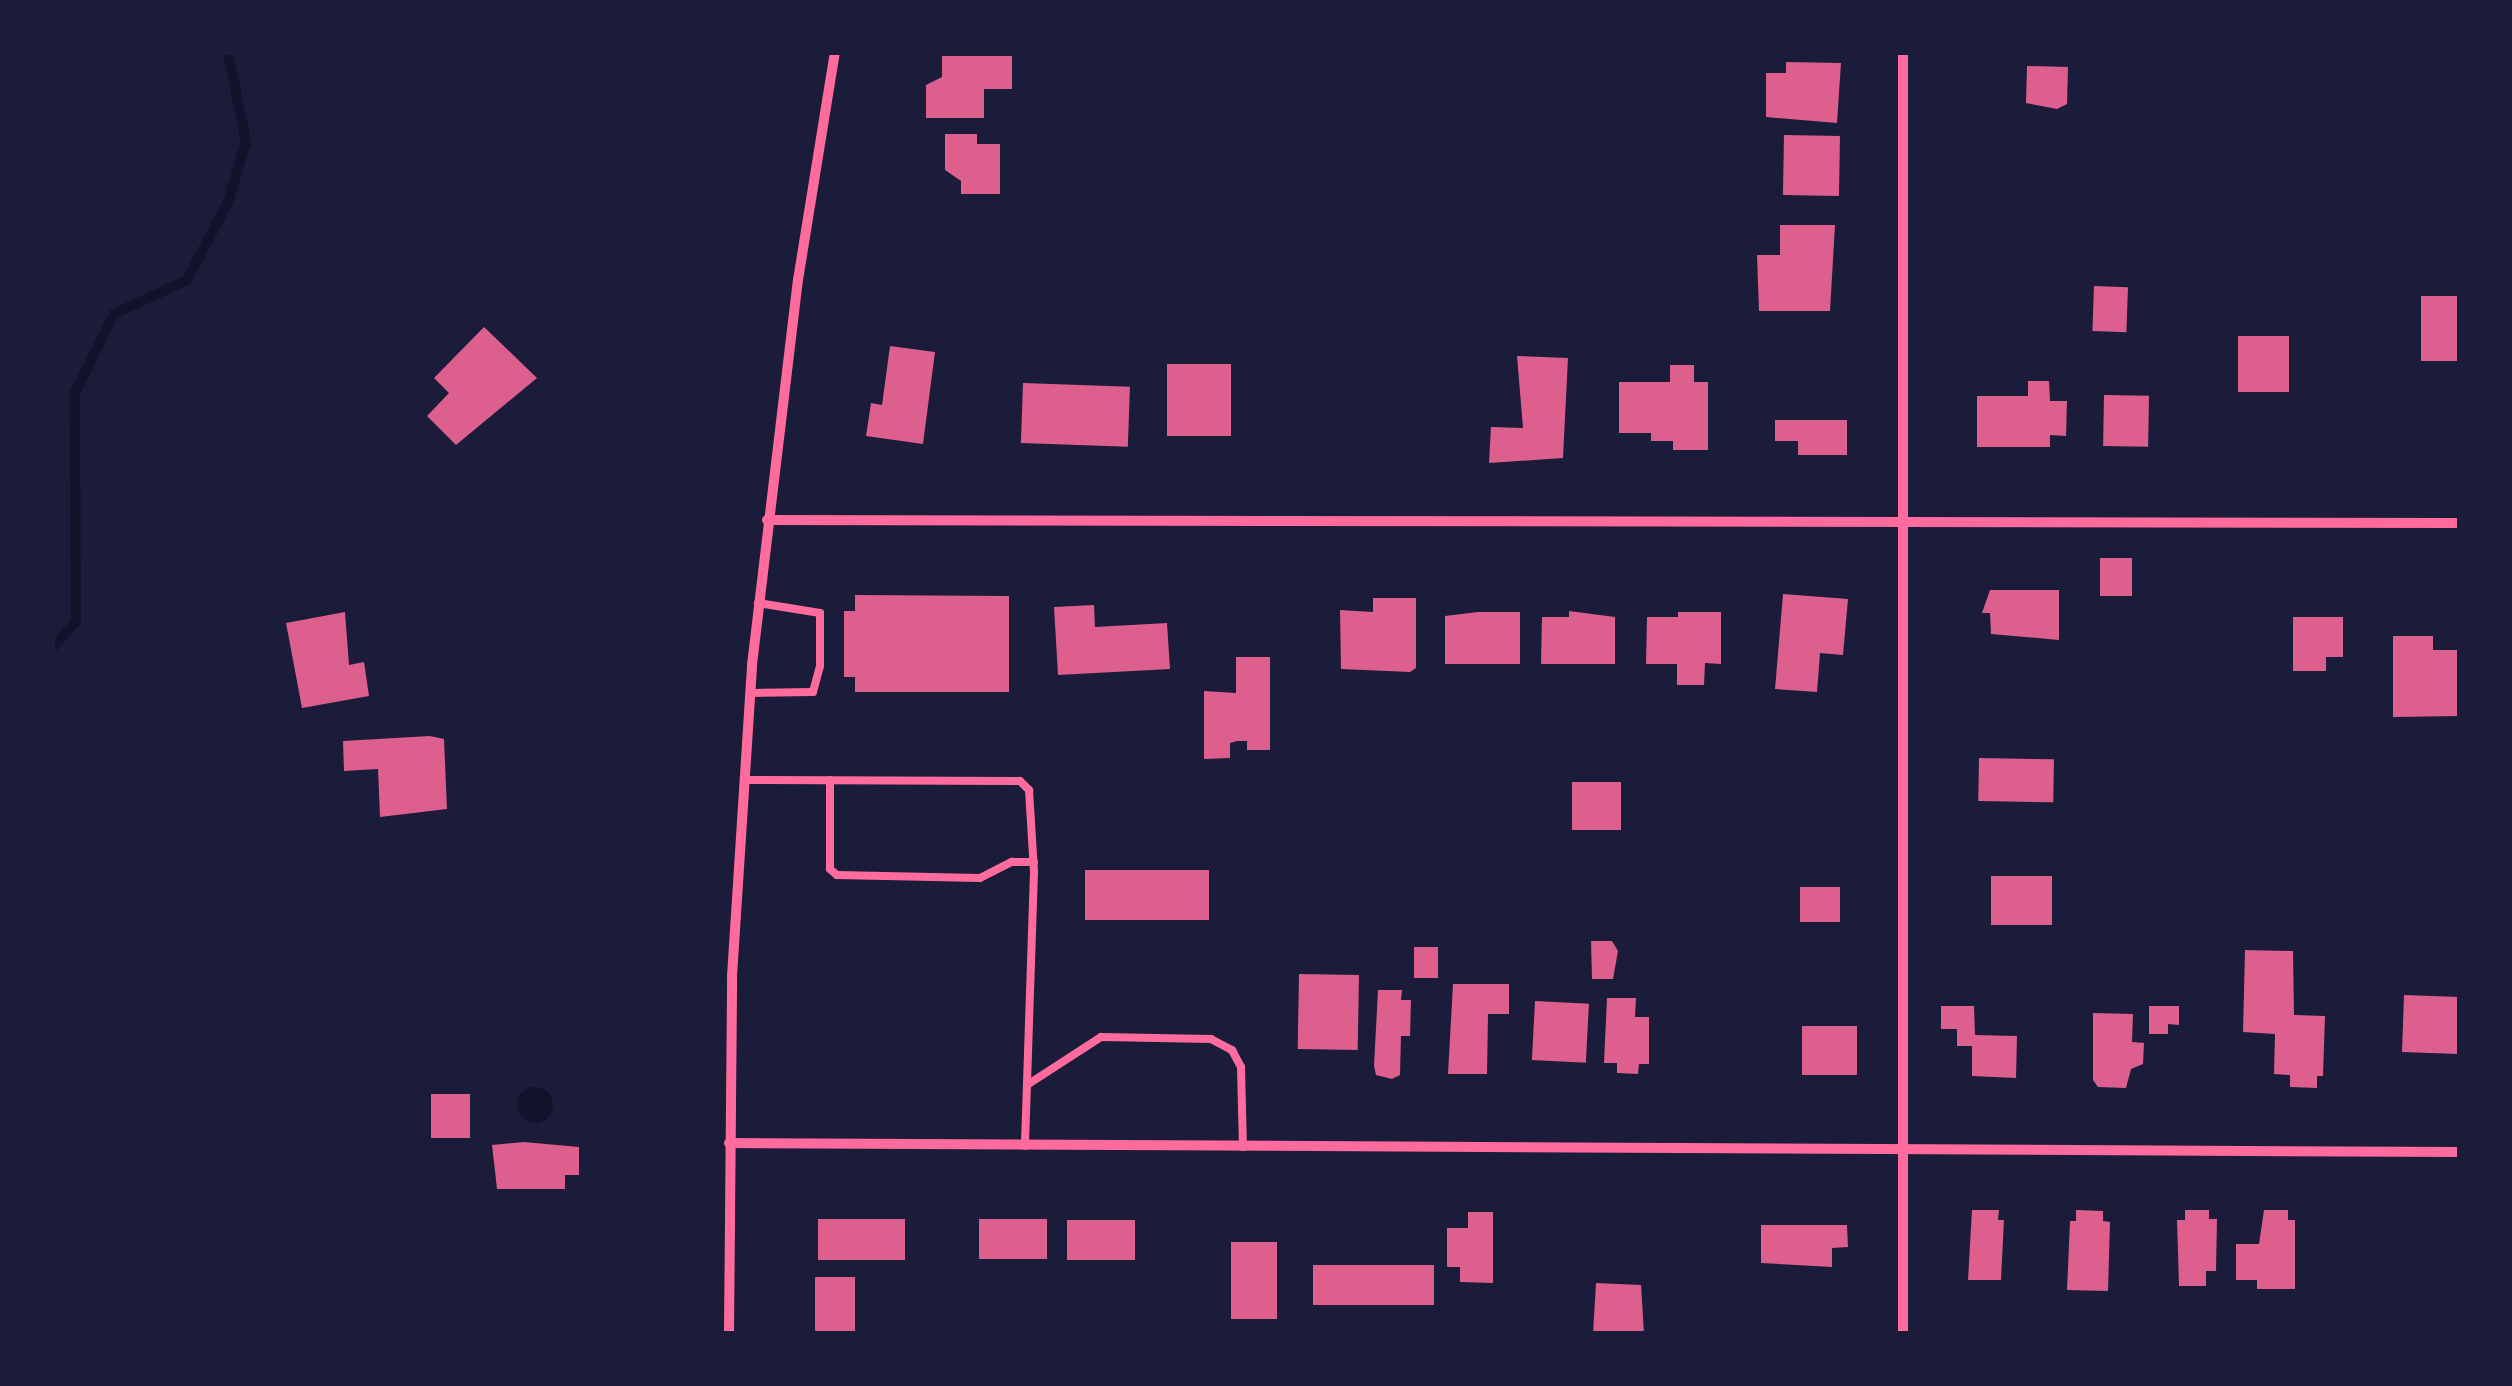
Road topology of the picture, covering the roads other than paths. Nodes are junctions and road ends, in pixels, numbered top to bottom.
1 (835, 52) edge
2 (1903, 52) edge
3 (766, 520) junction
4 (1903, 520) junction
5 (2460, 523) edge
6 (758, 603) junction
7 (750, 693) junction
8 (744, 780) junction
9 (830, 780) junction
10 (1034, 862) junction
11 (1027, 1085) junction
12 (728, 1143) junction
13 (1026, 1146) junction
14 (1242, 1148) junction
15 (1904, 1150) junction
16 (2460, 1152) edge
17 (728, 1334) edge
18 (1903, 1334) edge

1 - 3 street
2 - 4 street
3 - 4 street
3 - 6 street
4 - 5 street
4 - 15 street
6 - 7 street
6 - 7 lane
7 - 8 street
8 - 9 lane
8 - 12 street
9 - 10 lane
9 - 10 lane
10 - 11 lane
11 - 13 lane
11 - 14 lane
12 - 13 street
12 - 17 street
13 - 14 street
14 - 15 street
15 - 16 street
15 - 18 street

